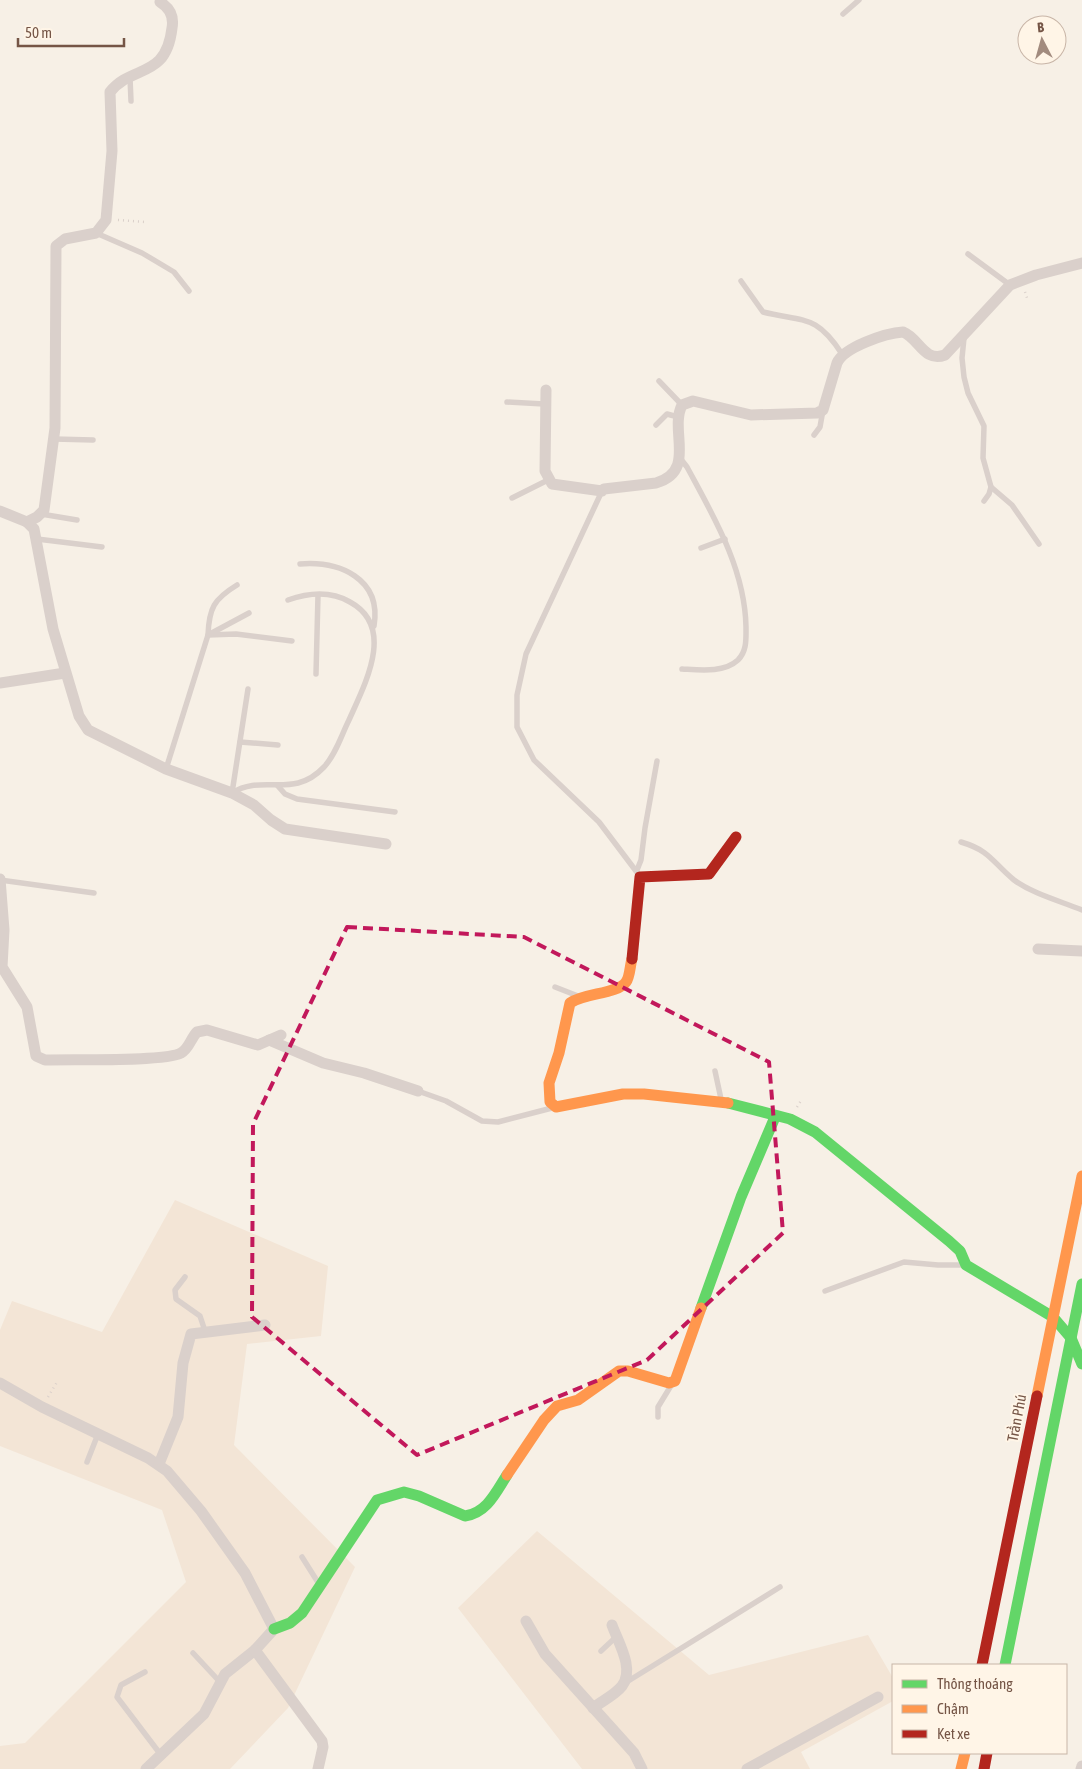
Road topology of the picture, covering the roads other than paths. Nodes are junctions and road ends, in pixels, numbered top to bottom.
1 (859, 0) edge
2 (160, 2) dead end
3 (844, 14) dead end
4 (130, 78) junction
5 (131, 101) dead end
6 (96, 233) junction
7 (968, 254) dead end
8 (1082, 263) edge
9 (741, 280) dead end
10 (1010, 285) junction
11 (189, 291) dead end
12 (964, 337) junction
13 (842, 354) junction
14 (659, 381) dead end
15 (546, 390) dead end
16 (507, 402) dead end
17 (544, 404) junction
18 (682, 405) junction
19 (824, 410) junction
20 (678, 417) junction
21 (656, 425) dead end
22 (814, 435) dead end
23 (54, 439) junction
24 (94, 440) dead end
25 (680, 458) junction
26 (548, 480) junction
27 (991, 487) junction
28 (602, 491) junction
29 (512, 498) dead end
30 (984, 501) dead end
31 (0, 511) edge
32 (41, 514) junction
33 (77, 520) dead end
34 (27, 522) junction
35 (37, 539) junction
36 (724, 539) junction
37 (1039, 544) dead end
38 (102, 547) dead end
39 (701, 548) dead end
40 (300, 564) dead end
41 (237, 585) dead end
42 (318, 595) junction
43 (288, 600) dead end
44 (248, 613) dead end
45 (374, 628) junction
46 (208, 635) junction
47 (292, 641) dead end
48 (682, 669) dead end
49 (65, 673) junction
50 (316, 674) dead end
51 (0, 683) edge
52 (248, 689) dead end
53 (240, 742) junction
54 (278, 745) dead end
55 (657, 761) dead end
56 (166, 769) junction
57 (278, 785) junction
58 (232, 793) junction
59 (395, 812) dead end
60 (736, 837) dead end
61 (961, 842) dead end
62 (386, 844) dead end
63 (639, 874) junction
64 (0, 879) edge
65 (94, 893) dead end
66 (1082, 910) edge
67 (1038, 949) dead end
68 (1082, 951) edge
69 (555, 987) dead end
70 (579, 997) junction
71 (281, 1035) dead end
72 (269, 1040) junction
73 (715, 1071) dead end
74 (418, 1091) joint
75 (721, 1101) junction
76 (556, 1107) junction
77 (775, 1117) junction
78 (1082, 1176) edge
79 (966, 1265) junction
80 (184, 1277) dead end
81 (1082, 1284) edge
82 (825, 1291) dead end
83 (1053, 1317) junction
84 (265, 1325) dead end
85 (205, 1331) junction
86 (1070, 1338) junction
87 (1082, 1364) edge
88 (673, 1382) junction
89 (0, 1383) edge
90 (658, 1417) dead end
91 (98, 1434) junction
92 (87, 1462) dead end
93 (158, 1464) junction
94 (302, 1557) dead end
95 (320, 1586) junction
96 (780, 1587) dead end
97 (526, 1621) dead end
98 (612, 1625) dead end
99 (274, 1629) junction
100 (617, 1637) junction
101 (255, 1650) junction
102 (601, 1651) dead end
103 (193, 1653) dead end
104 (982, 1664) edge
105 (1005, 1664) edge
106 (145, 1672) dead end
107 (220, 1682) junction
108 (623, 1684) junction
109 (878, 1698) dead end
110 (593, 1708) junction
111 (965, 1754) edge
112 (987, 1754) edge
113 (161, 1755) junction
114 (146, 1769) edge
115 (318, 1769) edge
116 (642, 1769) edge
117 (747, 1769) edge
118 (961, 1769) edge
119 (984, 1769) edge

1 - 3 lane
2 - 4 street
4 - 5 lane
4 - 6 street
6 - 11 lane
6 - 23 street
7 - 10 lane
8 - 10 street
9 - 13 lane
10 - 12 street
12 - 13 street
12 - 27 lane
13 - 19 street
14 - 18 lane
15 - 17 street
16 - 17 lane
17 - 26 street
18 - 19 street
18 - 20 street
19 - 22 lane
20 - 21 lane
20 - 25 street
23 - 24 lane
23 - 32 street
25 - 28 street
25 - 36 lane
26 - 28 street
26 - 29 lane
27 - 30 lane
27 - 37 lane
28 - 63 lane
31 - 34 street
32 - 33 lane
32 - 34 street
34 - 35 street
35 - 38 lane
35 - 49 street
36 - 39 lane
36 - 48 lane
40 - 45 lane
41 - 46 lane
42 - 43 lane
42 - 45 lane
42 - 50 lane
44 - 46 lane
45 - 57 lane
46 - 47 lane
46 - 56 lane
49 - 51 street
49 - 56 street
52 - 53 lane
53 - 54 lane
53 - 58 lane
55 - 63 lane
56 - 58 street
57 - 58 lane
57 - 59 lane
58 - 62 street
60 - 63 street
61 - 66 lane
63 - 70 street
64 - 65 lane
64 - 72 street
67 - 68 street
69 - 70 lane
70 - 76 street
71 - 72 street
72 - 74 street
73 - 75 lane
74 - 76 lane
75 - 76 street
75 - 77 street
77 - 79 street
77 - 88 street
78 - 83 street, Trần Phú
79 - 82 lane
79 - 83 street
80 - 85 lane
81 - 86 street
83 - 86 street
83 - 104 street, Trần Phú
84 - 85 street
85 - 93 street
86 - 87 street
86 - 105 street
88 - 90 lane
88 - 95 street
89 - 91 street
91 - 92 lane
91 - 93 street
93 - 99 street
94 - 95 lane
95 - 99 street
96 - 108 lane
97 - 110 street
98 - 100 street
99 - 101 street
100 - 102 lane
100 - 108 street
101 - 107 street
101 - 115 street
103 - 107 lane
106 - 113 lane
107 - 113 street
108 - 110 street
109 - 117 street
110 - 116 street
111 - 118 street
112 - 119 street
113 - 114 street

